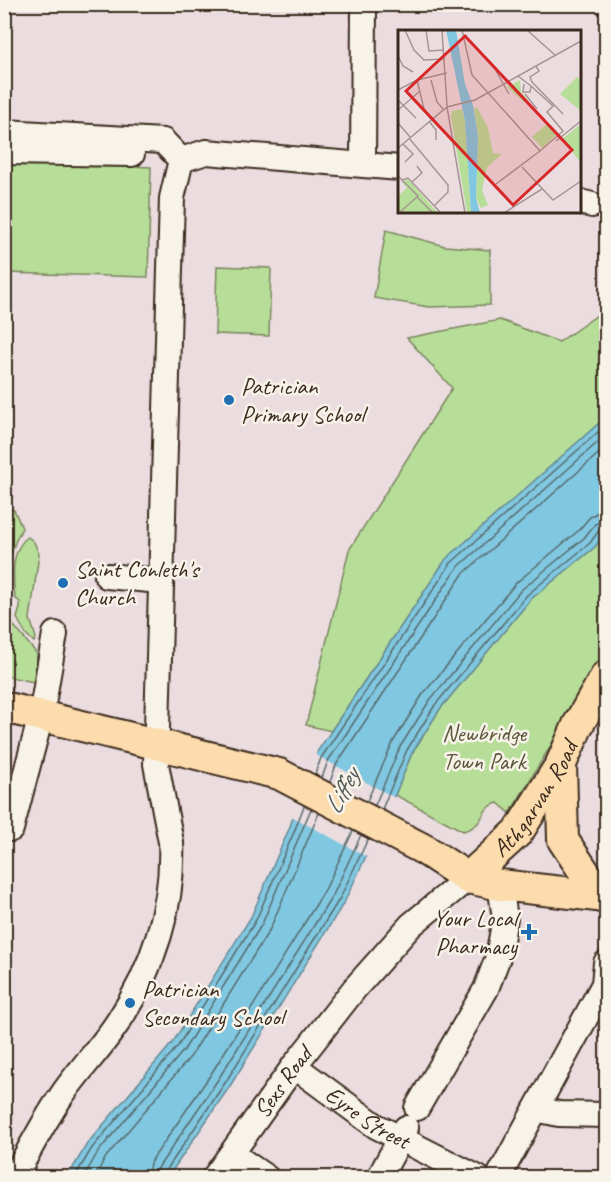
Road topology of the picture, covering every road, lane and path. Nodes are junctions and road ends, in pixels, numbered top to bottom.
1 (364, 4) edge
2 (4, 132) edge
3 (4, 152) edge
4 (181, 160) junction
5 (363, 164) junction
6 (398, 168) edge
7 (107, 576) dead end
8 (160, 581) junction
9 (54, 634) dead end
10 (606, 676) edge
11 (4, 707) edge
12 (40, 716) junction
13 (156, 744) junction
14 (561, 764) junction
15 (11, 829) dead end
16 (468, 878) junction
17 (500, 885) junction
18 (604, 897) edge
19 (606, 977) edge
20 (294, 1066) junction
21 (536, 1109) junction
22 (606, 1115) edge
23 (408, 1125) junction
24 (232, 1154) junction
25 (14, 1178) edge
26 (214, 1178) edge
27 (267, 1178) edge
28 (379, 1178) edge
29 (478, 1178) edge
30 (498, 1178) edge

1 - 5 street
2 - 4 street
3 - 4 street
4 - 5 street
4 - 8 street
5 - 6 street
7 - 8 street
8 - 13 street
9 - 12 street
10 - 14 main road, Athgarvan Road
11 - 12 main road
12 - 13 main road
12 - 15 street
13 - 16 main road
13 - 25 street
14 - 16 main road, Athgarvan Road
14 - 18 main road
16 - 17 main road
16 - 20 street, Sexs Road
17 - 18 main road
17 - 23 street
19 - 21 street
20 - 23 street, Eyre Street
20 - 24 street, Sexs Road
21 - 22 street
21 - 30 street
23 - 28 street
23 - 29 street, Eyre Street
24 - 26 street, Sexs Road
24 - 27 street

